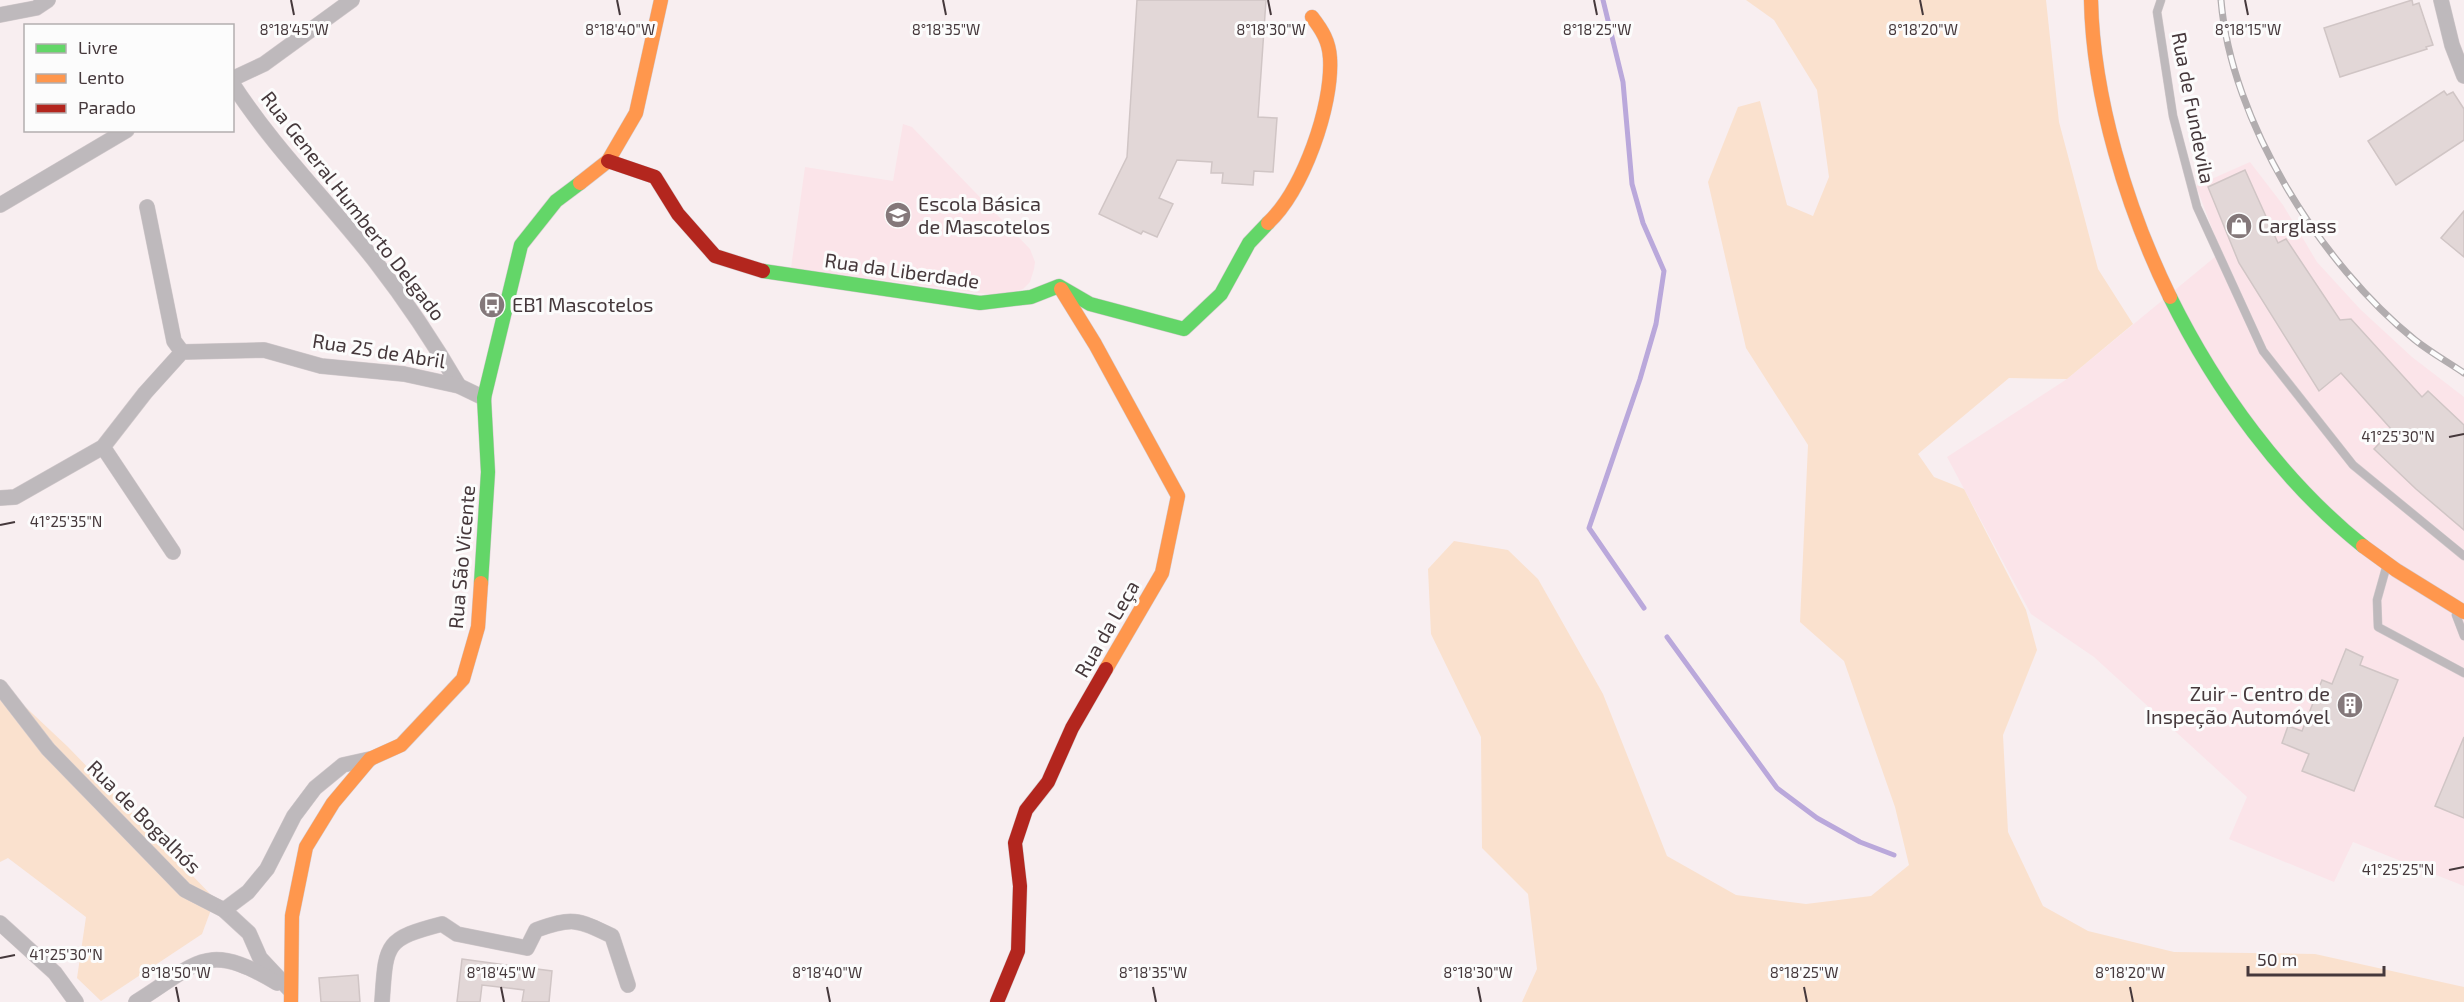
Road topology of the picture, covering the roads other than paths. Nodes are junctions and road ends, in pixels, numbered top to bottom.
1 (48, 0) edge
2 (351, 0) edge
3 (661, 0) edge
4 (2091, 0) edge
5 (2161, 0) edge
6 (2441, 0) edge
7 (0, 15) edge
8 (1312, 17) dead end
9 (2464, 76) edge
10 (234, 80) edge
11 (234, 84) edge
12 (124, 132) edge
13 (608, 161) junction
14 (0, 205) edge
15 (147, 207) dead end
16 (1059, 286) junction
17 (182, 352) junction
18 (459, 386) junction
19 (484, 399) junction
20 (103, 447) junction
21 (0, 498) edge
22 (173, 552) dead end
23 (2464, 556) edge
24 (2387, 563) junction
25 (2458, 608) edge
26 (2464, 636) edge
27 (2464, 673) edge
28 (0, 687) edge
29 (370, 759) junction
30 (224, 910) junction
31 (0, 923) edge
32 (628, 985) dead end
33 (290, 996) edge
34 (76, 1002) edge
35 (136, 1002) edge
36 (382, 1002) edge
37 (997, 1002) edge

1 - 7 street
2 - 10 street
3 - 13 street
4 - 24 street
5 - 23 lane, Rua de Fundevila
6 - 9 street
8 - 16 street
11 - 18 street, Rua General Humberto Delgado
12 - 14 street
13 - 16 street, Rua da Liberdade
13 - 19 street, Rua São Vicente
15 - 17 street
16 - 37 street, Rua da Leça
17 - 18 street, Rua 25 de Abril
17 - 20 street
18 - 19 street, Rua 25 de Abril
19 - 29 street, Rua São Vicente
20 - 21 street
20 - 22 street
24 - 25 street
24 - 27 lane
25 - 26 lane
28 - 30 street, Rua de Bogalhós
29 - 30 street
29 - 33 street, Rua São Vicente
30 - 33 street, Rua de Bogalhós
31 - 34 street
32 - 36 street
33 - 35 street

